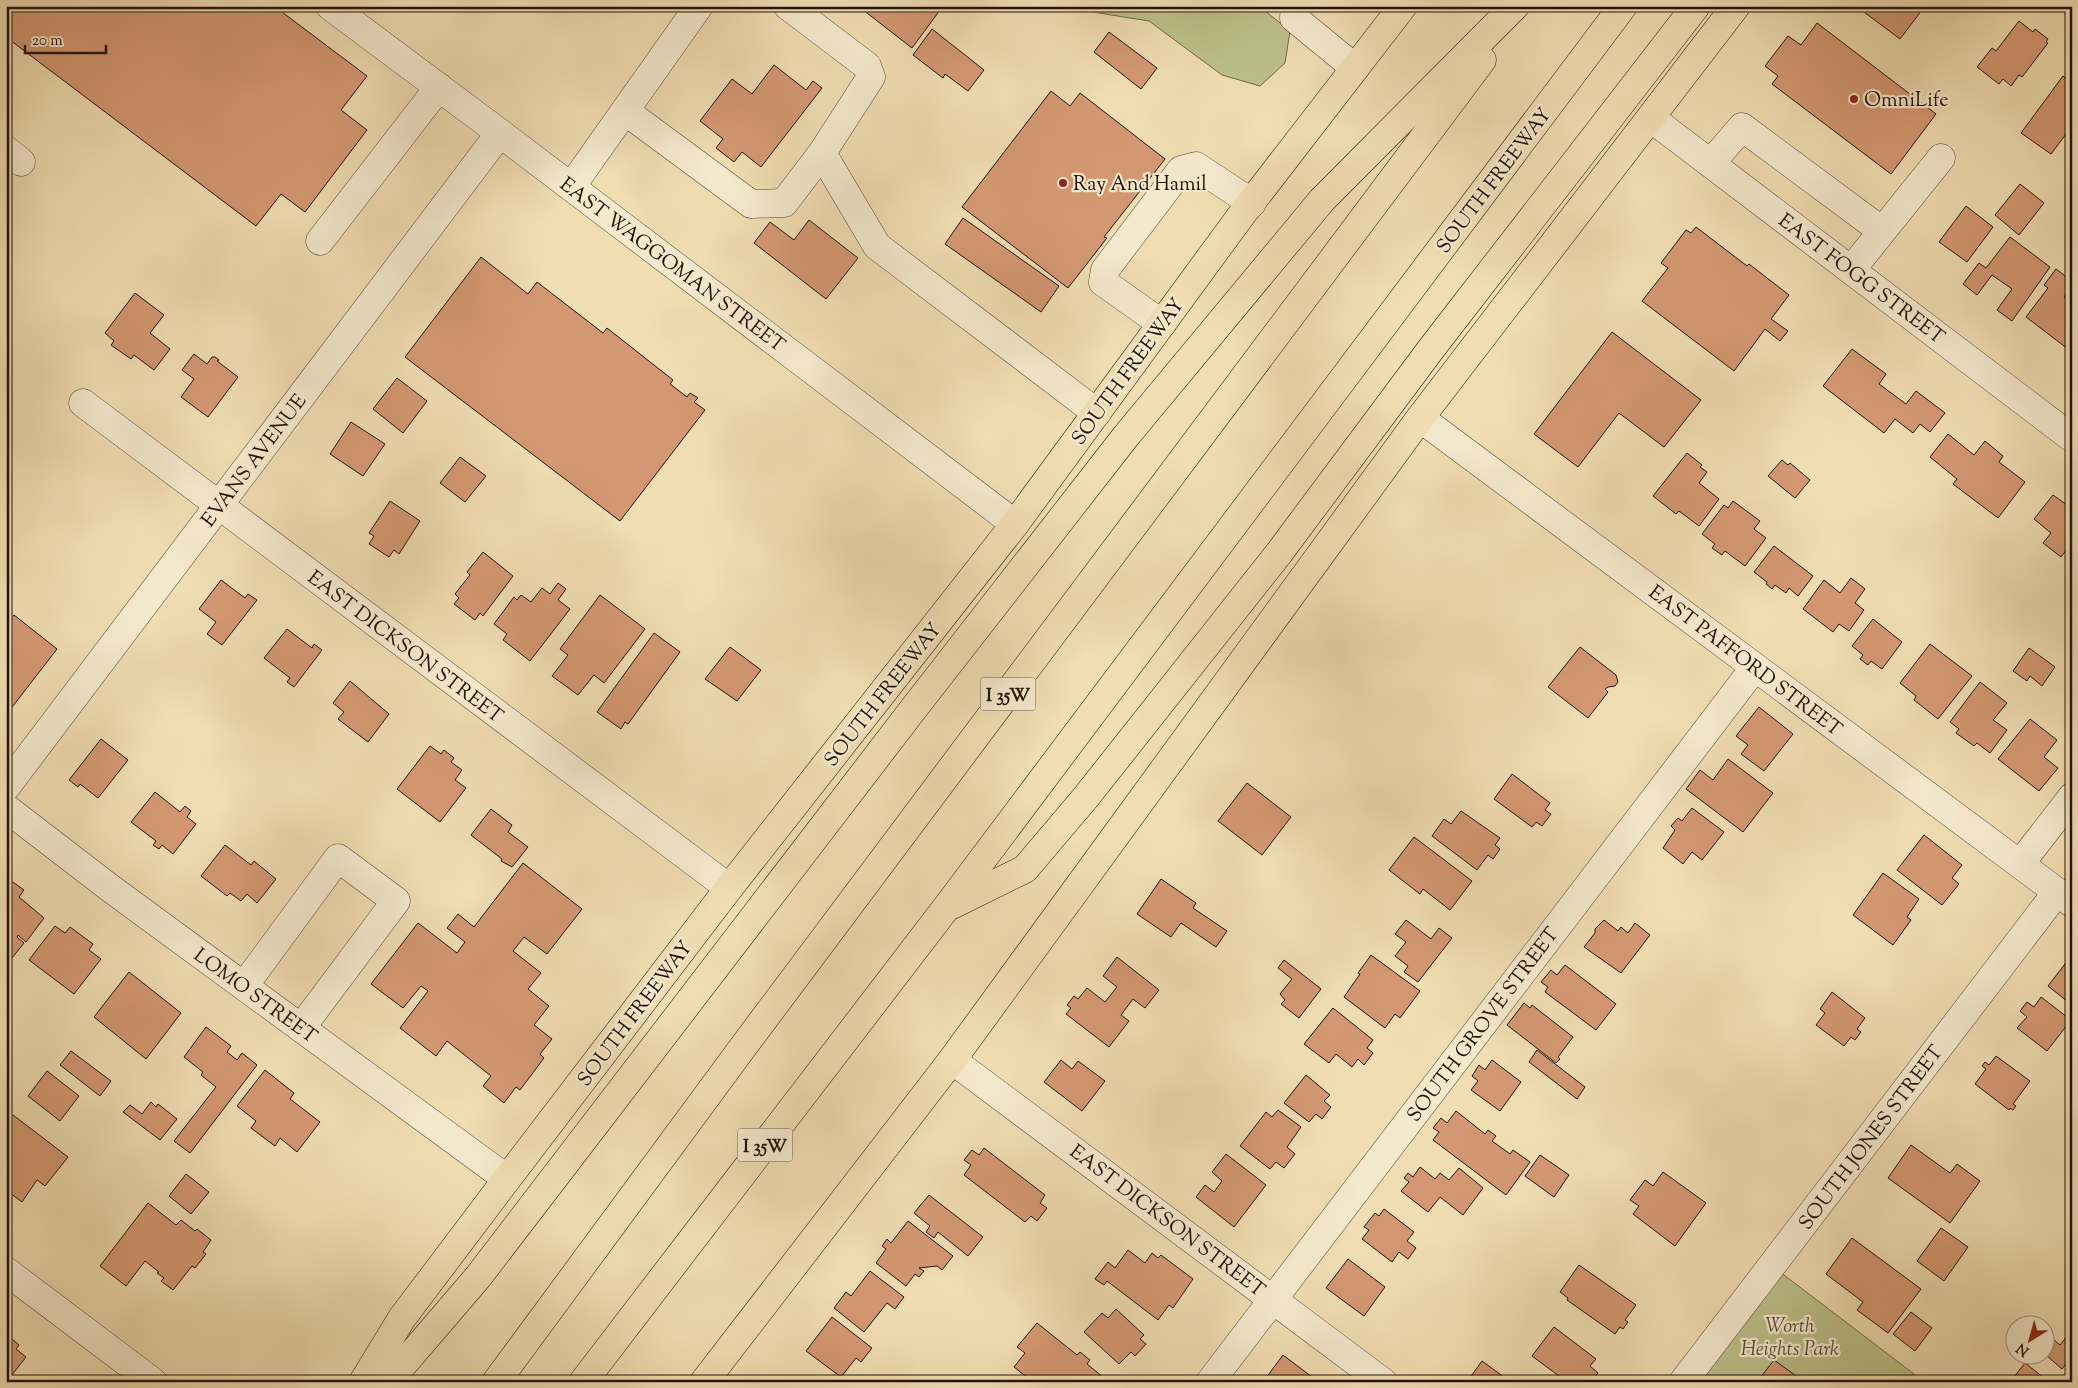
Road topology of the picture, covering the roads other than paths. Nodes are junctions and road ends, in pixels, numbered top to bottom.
1 (330, 6) edge
2 (700, 6) edge
3 (788, 6) edge
4 (1295, 6) edge
5 (1403, 6) edge
6 (1515, 6) edge
7 (1522, 6) edge
8 (1624, 6) edge
9 (1696, 6) edge
10 (1736, 6) edge
11 (1355, 68) junction
12 (439, 88) junction
13 (625, 111) junction
14 (1652, 119) junction
15 (500, 133) junction
16 (822, 153) junction
17 (1941, 158) dead end
18 (1711, 163) junction
19 (571, 187) junction
20 (1252, 203) junction
21 (1882, 231) junction
22 (320, 241) dead end
23 (1851, 270) junction
24 (1162, 324) junction
25 (83, 403) dead end
26 (1097, 413) junction
27 (1420, 418) junction
28 (2072, 438) edge
29 (219, 506) junction
30 (1015, 524) junction
31 (1754, 666) junction
32 (6, 787) edge
33 (2072, 796) edge
34 (6, 808) edge
35 (2020, 864) junction
36 (729, 888) junction
37 (2064, 897) edge
38 (946, 908) junction
39 (244, 986) junction
40 (301, 1028) junction
41 (952, 1060) junction
42 (507, 1179) junction
43 (6, 1271) edge
44 (1273, 1299) junction
45 (153, 1382) edge
46 (363, 1382) edge
47 (388, 1382) edge
48 (496, 1382) edge
49 (584, 1382) edge
50 (704, 1382) edge
51 (1210, 1382) edge
52 (1383, 1382) edge
53 (1683, 1382) edge

1 - 12 street, EAST WAGGOMAN STREET
2 - 13 street
3 - 16 street
4 - 11 street
5 - 11 main road, SOUTH FREEWAY
6 - 47 main road
7 - 48 main road, I 35W
8 - 38 main road, SOUTH FREEWAY / I 35W
9 - 38 main road
10 - 14 main road
11 - 20 main road, SOUTH FREEWAY
12 - 15 street, EAST WAGGOMAN STREET
12 - 22 street
13 - 16 street
13 - 19 street
14 - 18 street, EAST FOGG STREET
14 - 27 main road
15 - 19 street, EAST WAGGOMAN STREET
15 - 29 street, EVANS AVENUE
16 - 26 street
17 - 21 street
18 - 21 street
18 - 23 street, EAST FOGG STREET
19 - 30 street, EAST WAGGOMAN STREET
20 - 24 main road, SOUTH FREEWAY
20 - 24 street
21 - 23 street
23 - 28 street, EAST FOGG STREET
24 - 26 main road, SOUTH FREEWAY
25 - 29 street, EAST DICKSON STREET
26 - 30 main road, SOUTH FREEWAY
27 - 31 street, EAST PAFFORD STREET
27 - 41 main road
29 - 32 street, EVANS AVENUE
29 - 36 street, EAST DICKSON STREET
30 - 36 main road, SOUTH FREEWAY
31 - 35 street, EAST PAFFORD STREET
31 - 44 street, SOUTH GROVE STREET
33 - 35 street
34 - 39 street, LOMO STREET
35 - 37 street, EAST PAFFORD STREET
36 - 42 main road, SOUTH FREEWAY
37 - 53 street, SOUTH JONES STREET
38 - 49 main road, SOUTH FREEWAY / I 35W
39 - 40 street, LOMO STREET
39 - 40 street
40 - 42 street, LOMO STREET
41 - 44 street, EAST DICKSON STREET
41 - 50 main road
42 - 46 main road, SOUTH FREEWAY
43 - 45 street
44 - 51 street, SOUTH GROVE STREET
44 - 52 street, EAST DICKSON STREET

